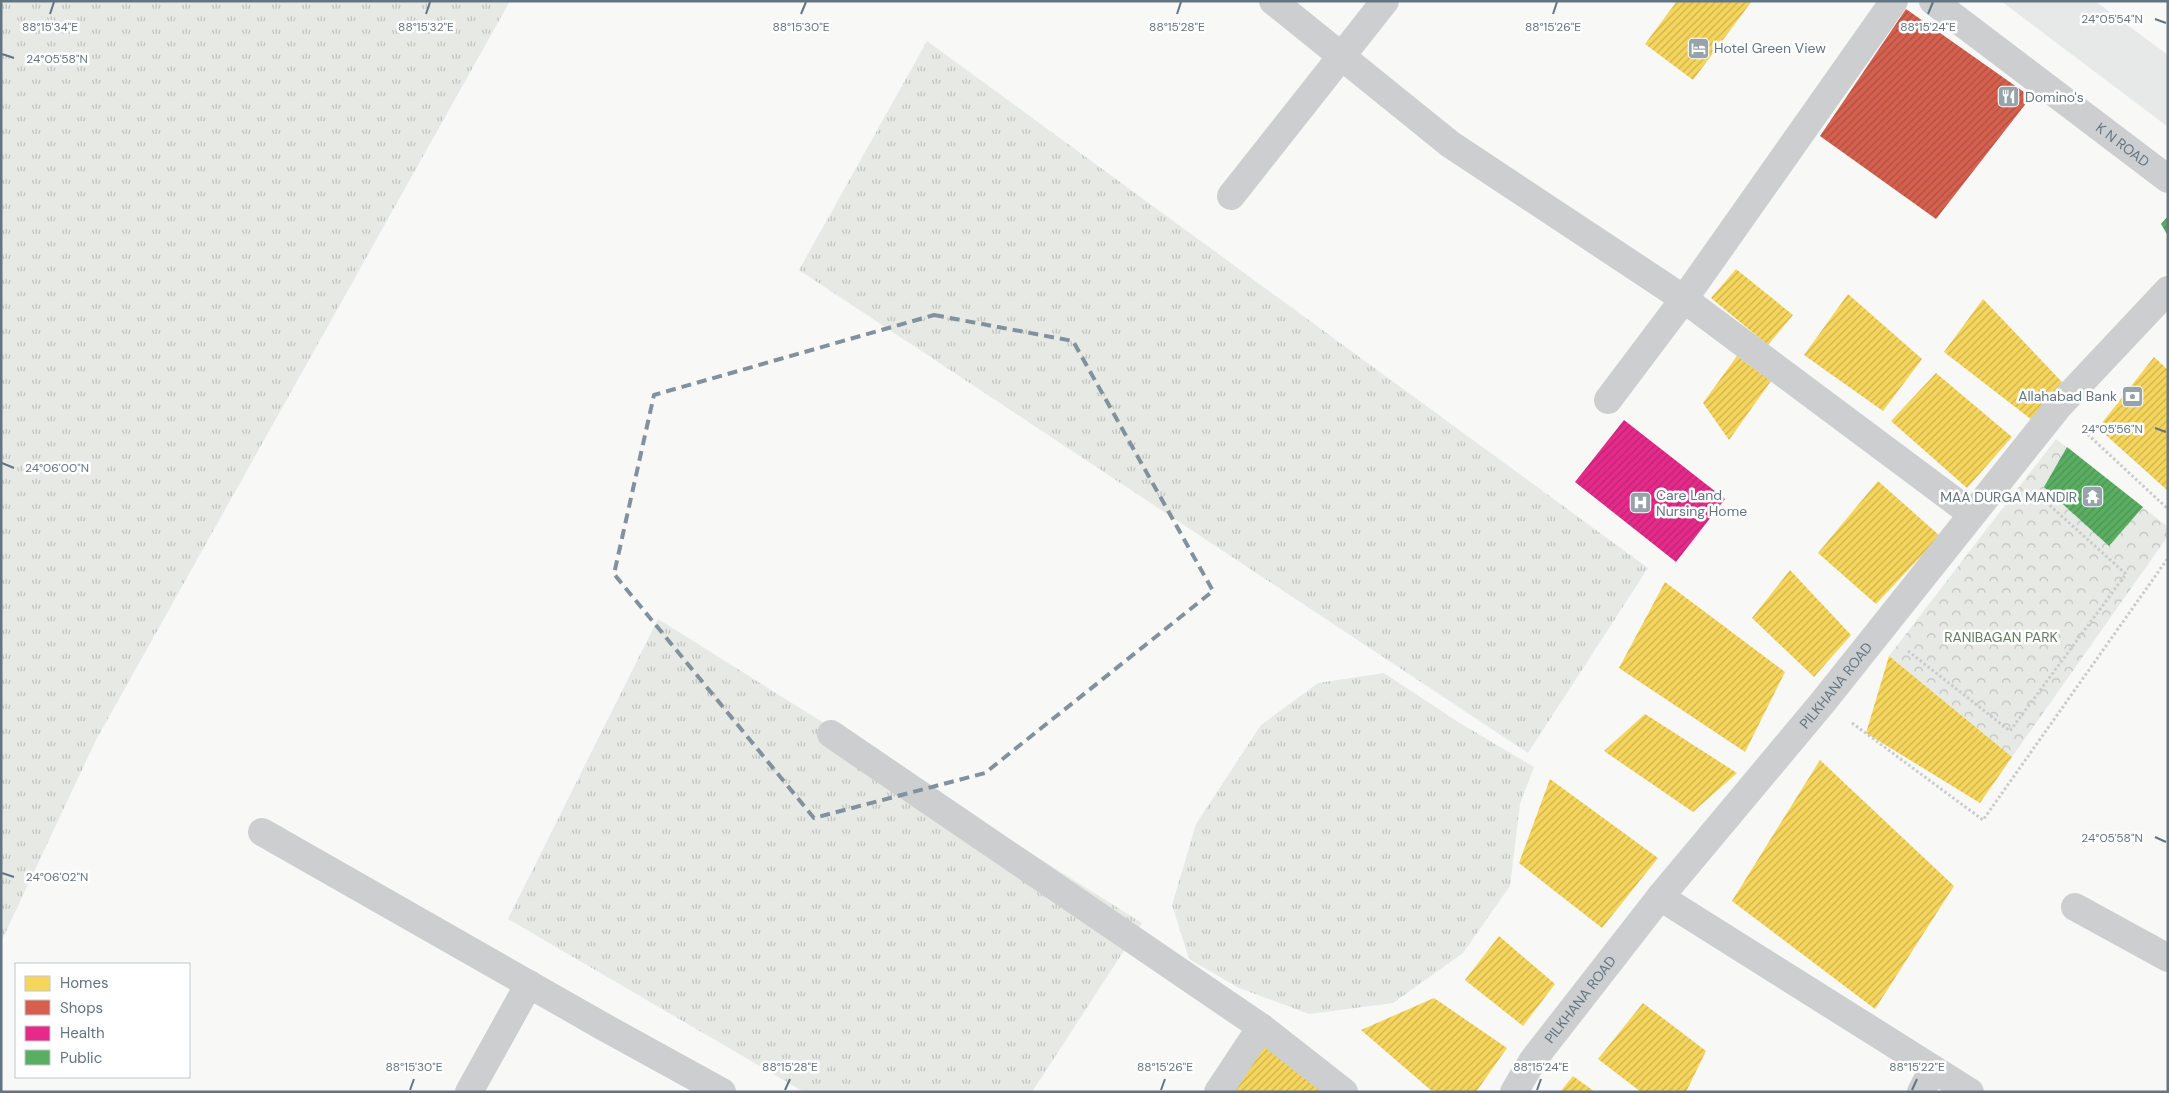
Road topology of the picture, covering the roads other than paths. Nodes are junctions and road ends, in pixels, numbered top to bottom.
1 (1273, 1) edge
2 (1385, 1) edge
3 (1894, 1) edge
4 (1933, 1) edge
5 (1341, 57) junction
6 (2168, 179) edge
7 (1231, 196) dead end
8 (2168, 290) edge
9 (1684, 299) junction
10 (1608, 400) dead end
11 (1972, 514) junction
12 (830, 734) dead end
13 (262, 832) dead end
14 (1660, 897) junction
15 (2074, 907) dead end
16 (2168, 958) edge
17 (529, 984) junction
18 (1261, 1027) junction
19 (1927, 1081) edge
20 (469, 1092) edge
21 (722, 1092) edge
22 (1218, 1092) edge
23 (1344, 1092) edge
24 (1514, 1092) edge
25 (1970, 1092) edge

1 - 5 street
2 - 5 street
3 - 9 street
4 - 6 street, K N ROAD
5 - 7 street
5 - 9 street
8 - 11 street, PILKHANA ROAD
9 - 10 street
9 - 11 street
11 - 14 street, PILKHANA ROAD
12 - 18 street
13 - 17 street
14 - 19 street
14 - 24 street, PILKHANA ROAD
15 - 16 street
17 - 20 street
17 - 21 street
18 - 22 street
18 - 23 street
19 - 25 street

